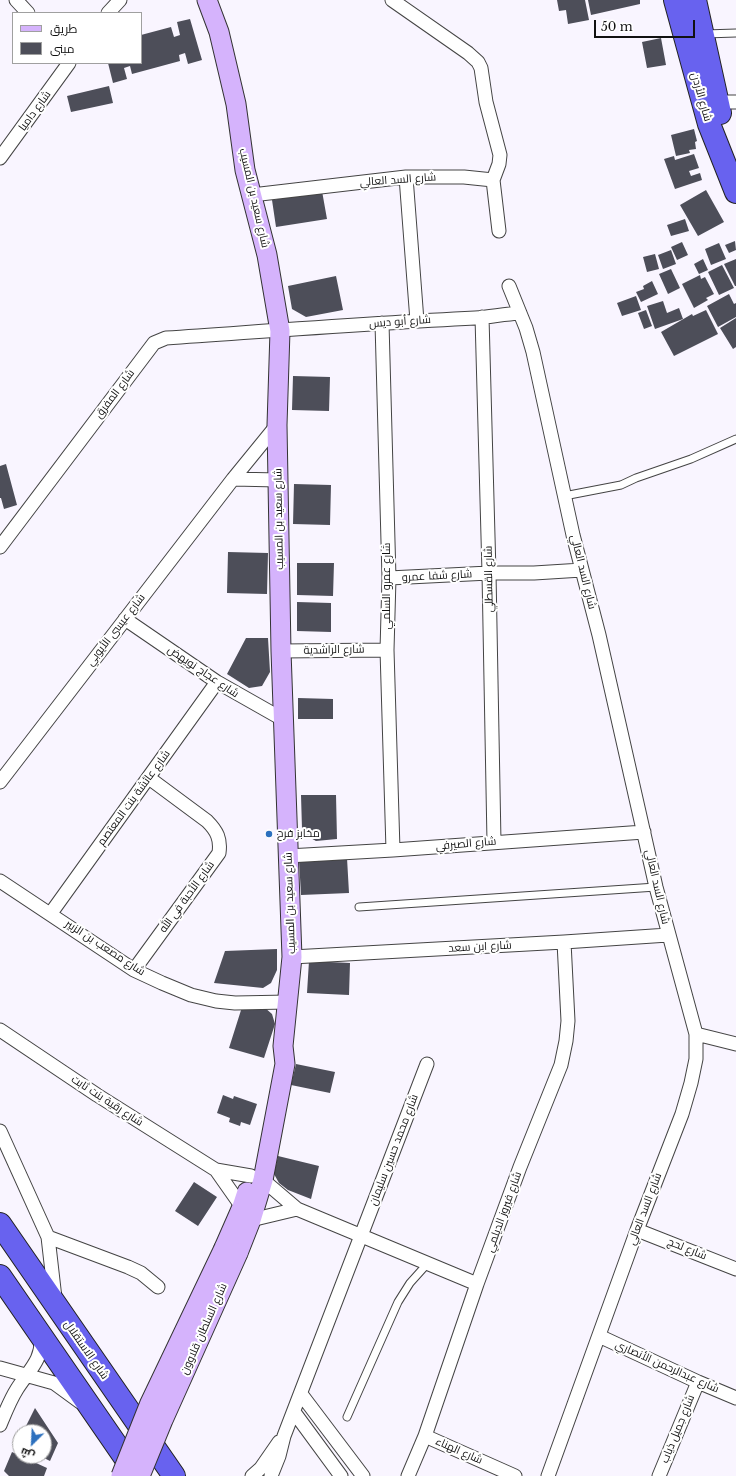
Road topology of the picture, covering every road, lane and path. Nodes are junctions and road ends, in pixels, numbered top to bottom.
1 (16, 0) edge
2 (120, 0) edge
3 (208, 0) edge
4 (392, 0) edge
5 (675, 0) edge
6 (695, 0) edge
7 (27, 12) edge
8 (109, 12) edge
9 (736, 33) edge
10 (703, 34) junction
11 (68, 64) edge
12 (726, 102) edge
13 (0, 158) edge
14 (736, 164) edge
15 (406, 178) junction
16 (493, 180) junction
17 (736, 192) edge
18 (252, 195) junction
19 (499, 231) dead end
20 (509, 286) dead end
21 (520, 313) junction
22 (482, 317) junction
23 (417, 321) junction
24 (382, 323) junction
25 (280, 330) junction
26 (277, 425) junction
27 (736, 439) edge
28 (233, 479) junction
29 (278, 480) junction
30 (564, 496) junction
31 (0, 547) edge
32 (582, 570) junction
33 (489, 573) junction
34 (388, 578) junction
35 (125, 619) junction
36 (387, 650) junction
37 (281, 651) junction
38 (217, 682) junction
39 (284, 720) junction
40 (149, 778) junction
41 (0, 782) edge
42 (644, 832) junction
43 (494, 842) junction
44 (393, 850) junction
45 (288, 856) junction
46 (0, 881) edge
47 (656, 887) junction
48 (359, 908) dead end
49 (51, 914) junction
50 (668, 935) junction
51 (564, 942) junction
52 (292, 957) junction
53 (134, 970) junction
54 (288, 1002) junction
55 (0, 1030) edge
56 (696, 1034) junction
57 (736, 1044) edge
58 (427, 1064) dead end
59 (0, 1131) edge
60 (216, 1170) junction
61 (257, 1178) junction
62 (297, 1209) junction
63 (247, 1214) junction
64 (0, 1224) edge
65 (638, 1230) junction
66 (362, 1235) junction
67 (48, 1237) junction
68 (231, 1250) junction
69 (428, 1263) junction
70 (736, 1269) edge
71 (45, 1275) junction
72 (0, 1276) edge
73 (477, 1284) junction
74 (158, 1287) dead end
75 (41, 1334) junction
76 (599, 1336) junction
77 (0, 1368) edge
78 (27, 1376) junction
79 (698, 1382) junction
80 (301, 1394) junction
81 (736, 1398) edge
82 (294, 1412) junction
83 (96, 1415) junction
84 (347, 1417) dead end
85 (0, 1425) edge
86 (284, 1436) junction
87 (425, 1436) junction
88 (121, 1476) edge
89 (139, 1476) edge
90 (174, 1476) edge
91 (252, 1476) edge
92 (271, 1476) edge
93 (341, 1476) edge
94 (363, 1476) edge
95 (408, 1476) edge
96 (515, 1476) edge
97 (548, 1476) edge
98 (659, 1476) edge

1 - 7 street
2 - 8 street
3 - 18 street, شارع سعيد بن المسيب
4 - 16 street
5 - 17 highway, شارع الأردن
6 - 10 highway, شارع الأردن
9 - 10 lane
10 - 12 highway, شارع الأردن
11 - 13 street, شارع داميا
12 - 14 highway, شارع الأردن
15 - 16 street, شارع السد العالي
15 - 18 street, شارع السد العالي
15 - 23 street
16 - 19 street
18 - 25 street, شارع سعيد بن المسيب
20 - 21 street, شارع السد العالي
21 - 22 street, شارع أبو ديس
21 - 30 street, شارع السد العالي
22 - 23 street, شارع أبو ديس
22 - 33 street, شارع القسطلي
23 - 24 street, شارع أبو ديس
24 - 25 street, شارع أبو ديس
24 - 34 street, شارع عمرو السلمي
25 - 26 street, شارع سعيد بن المسيب
25 - 31 street, شارع المفرق
26 - 28 street, شارع عيسى الأيوبي
26 - 29 street, شارع سعيد بن المسيب
27 - 30 lane
28 - 29 street
28 - 35 street, شارع عيسى الأيوبي
29 - 37 street, شارع سعيد بن المسيب
30 - 32 street, شارع السد العالي
32 - 33 street, شارع شفا عمرو
32 - 42 street, شارع السد العالي
33 - 34 street, شارع شفا عمرو
33 - 43 street, شارع القسطلي
34 - 36 street, شارع عمرو السلمي
35 - 38 street, شارع عجاج نويهض
35 - 41 street, شارع عيسى الأيوبي
36 - 37 street, شارع الراشدية
36 - 44 street, شارع عمرو السلمي
37 - 39 street, شارع سعيد بن المسيب
38 - 39 street, شارع عجاج نويهض
38 - 40 street, شارع عائشة بنت المعتصم
39 - 45 street, شارع سعيد بن المسيب
40 - 49 street, شارع عائشة بنت المعتصم
40 - 53 street, شارع الأحبة في الله
42 - 43 street, شارع الصيرفي
42 - 47 street, شارع السد العالي
43 - 44 street, شارع الصيرفي
44 - 45 street, شارع الصيرفي
45 - 52 street, شارع سعيد بن المسيب
46 - 49 street, شارع مصعب بن الزبير
47 - 48 lane
47 - 50 street, شارع السد العالي
49 - 53 street, شارع مصعب بن الزبير
50 - 51 street, شارع ابن سعد
50 - 56 street, شارع السد العالي
51 - 52 street, شارع ابن سعد
51 - 73 street, شارع فيروز الديلمي
52 - 54 street, شارع سعيد بن المسيب
53 - 54 street, شارع مصعب بن الزبير
54 - 61 street, شارع سعيد بن المسيب
55 - 60 street, شارع رقية بنت ثابت
56 - 57 street
56 - 65 street, شارع السد العالي
58 - 66 street, شارع محمد حسين سليمان
59 - 67 street
60 - 61 street, شارع رقية بنت ثابت
60 - 63 street, شارع رقية بنت ثابت
61 - 62 street
61 - 63 street, شارع السلطان قلاوون
62 - 63 street
62 - 66 street
63 - 68 street, شارع السلطان قلاوون
64 - 71 highway, شارع الاستقلال
65 - 70 street, شارع لحج
65 - 76 street, شارع السد العالي
66 - 69 street
66 - 80 street, شارع محمد حسين سليمان
67 - 71 street
67 - 74 street
68 - 88 street, شارع السلطان قلاوون, bridge
68 - 89 street, شارع السلطان قلاوون, bridge
69 - 73 street
69 - 84 lane
71 - 90 highway, شارع الاستقلال
72 - 75 highway
73 - 87 street, شارع فيروز الديلمي
75 - 78 street
75 - 83 highway
76 - 79 street, شارع عبدالرحمن الأنصاري
76 - 97 street, شارع السد العالي
77 - 78 street
78 - 83 street
78 - 85 street
79 - 81 street, شارع عبدالرحمن الأنصاري
79 - 98 street, شارع جميل ذياب
80 - 82 street, شارع محمد حسين سليمان
80 - 94 street
82 - 86 street, شارع محمد حسين سليمان
82 - 93 street
83 - 89 highway
86 - 91 street
86 - 92 street
87 - 95 street, شارع فيروز الديلمي
87 - 96 street, شارع الهناء

